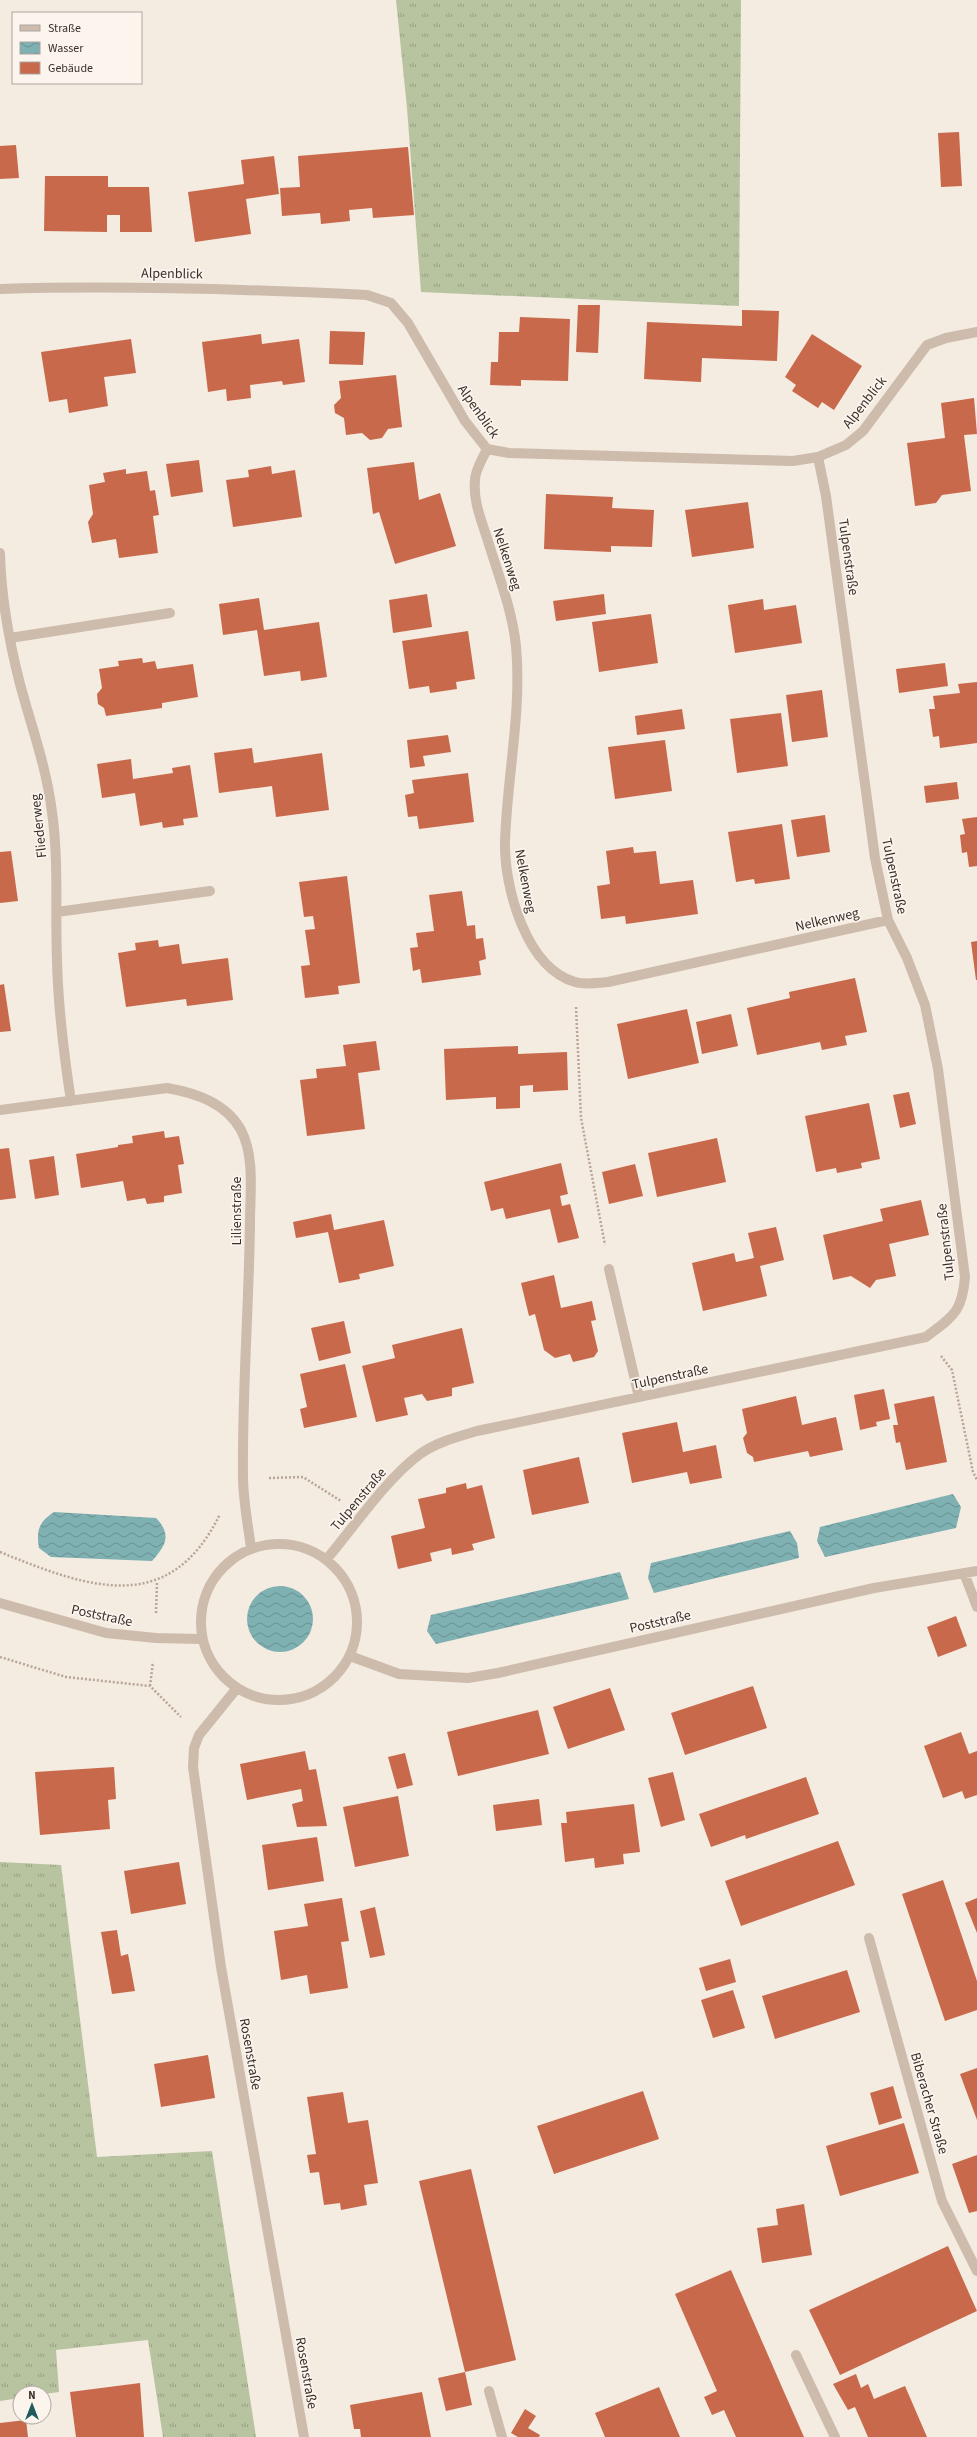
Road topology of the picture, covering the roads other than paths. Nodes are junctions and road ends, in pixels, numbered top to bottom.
1 (0, 289) edge
2 (977, 332) edge
3 (486, 449) junction
4 (818, 457) junction
5 (0, 553) edge
6 (170, 613) dead end
7 (10, 638) junction
8 (210, 891) dead end
9 (57, 912) junction
10 (888, 920) junction
11 (71, 1101) junction
12 (0, 1110) edge
13 (609, 1269) road end
14 (639, 1397) junction
15 (251, 1548) junction
16 (326, 1560) junction
17 (977, 1571) edge
18 (964, 1573) junction
19 (0, 1603) edge
20 (977, 1607) edge
21 (201, 1639) junction
22 (350, 1656) junction
23 (237, 1688) junction
24 (869, 1938) dead end
25 (977, 2271) edge
26 (796, 2355) dead end
27 (489, 2391) dead end
28 (304, 2437) edge
29 (502, 2437) edge
30 (835, 2437) edge

1 - 3 street, Alpenblick
2 - 4 street, Alpenblick
3 - 4 street, Alpenblick
3 - 10 street, Nelkenweg
4 - 10 street, Tulpenstraße
5 - 7 street, Fliederweg
6 - 7 street
7 - 9 street, Fliederweg
8 - 9 street
9 - 11 street, Fliederweg
10 - 14 street, Tulpenstraße
11 - 12 street, Lilienstraße
11 - 15 street, Lilienstraße
13 - 14 street
14 - 16 street, Tulpenstraße
15 - 16 street
15 - 21 street
16 - 22 street
17 - 18 street, Poststraße
18 - 20 street
18 - 22 street, Poststraße
19 - 21 street, Poststraße
21 - 23 street
22 - 23 street
23 - 28 street, Rosenstraße
24 - 25 street, Biberacher Straße
26 - 30 street
27 - 29 street

